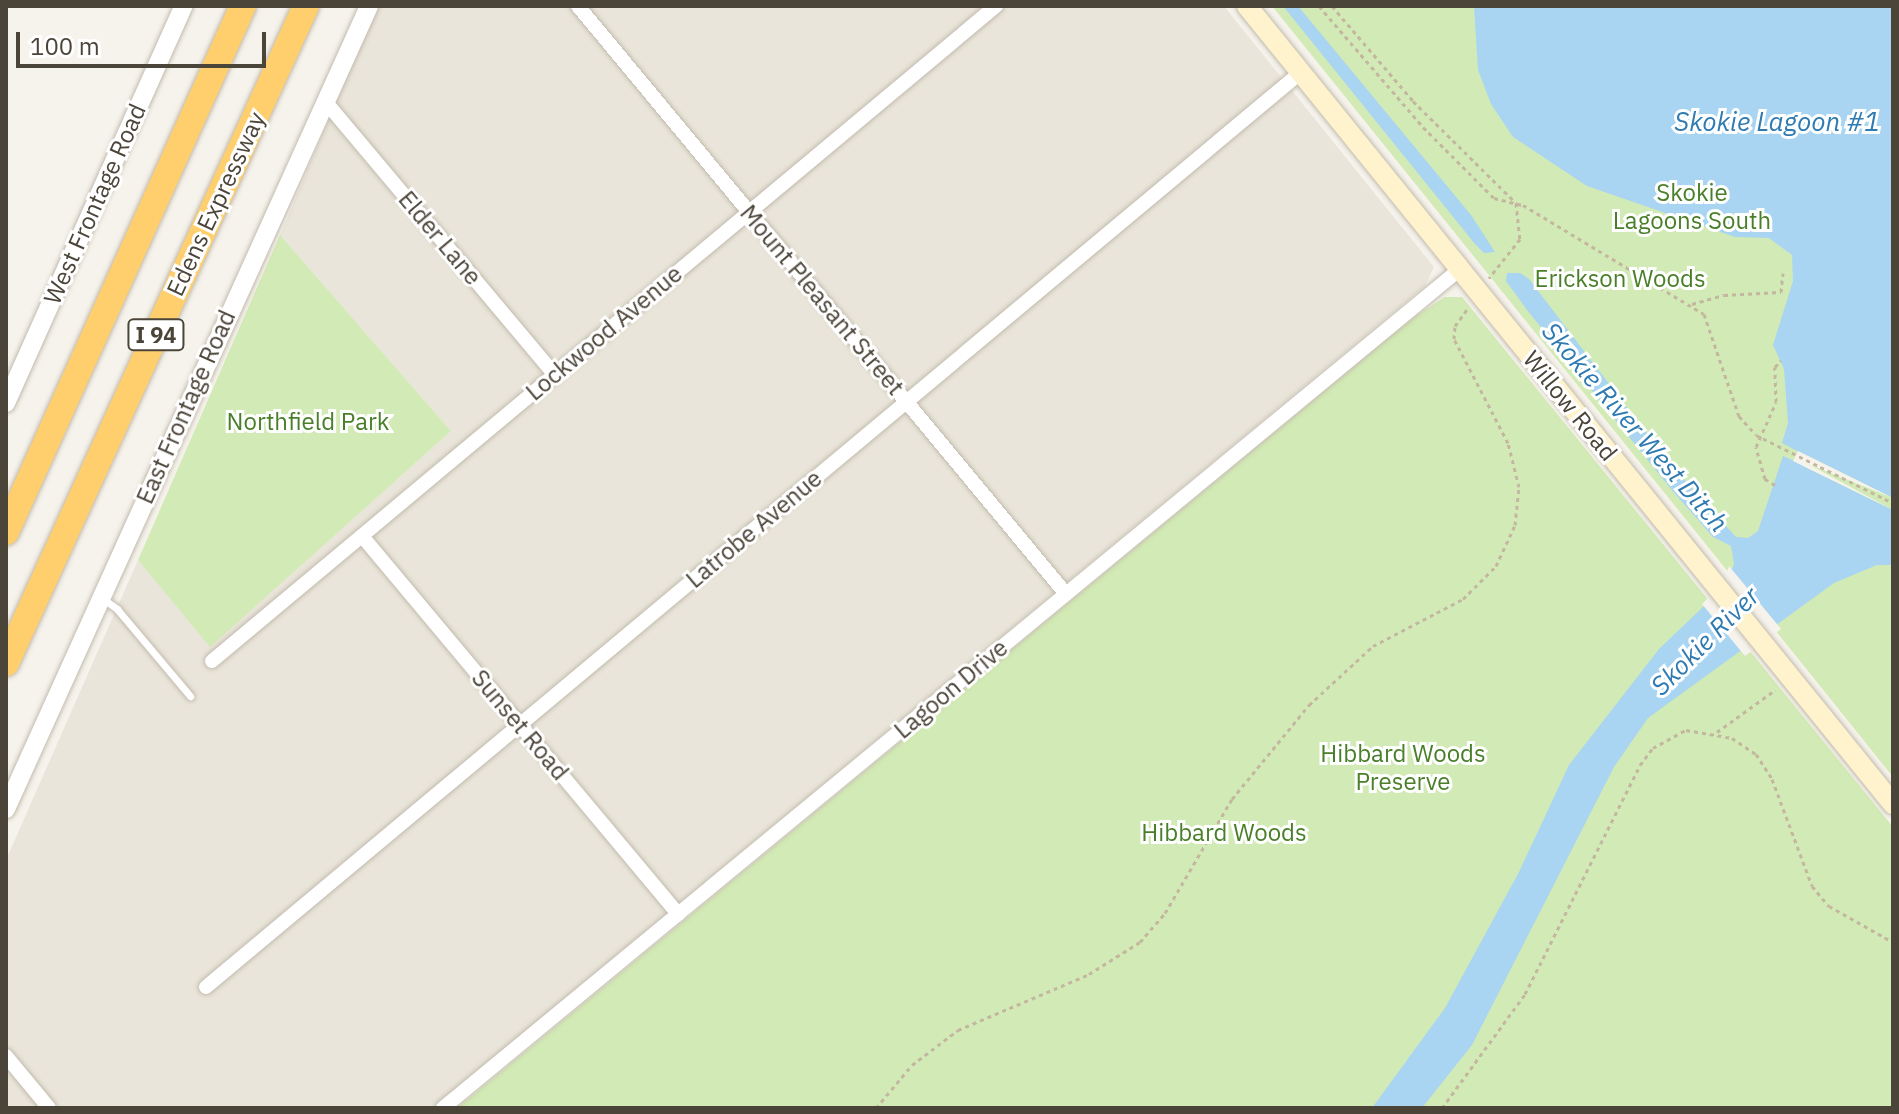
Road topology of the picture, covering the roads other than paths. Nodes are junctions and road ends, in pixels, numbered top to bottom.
1 (184, 6) edge
2 (243, 6) edge
3 (306, 6) edge
4 (369, 6) edge
5 (996, 6) edge
6 (1247, 6) edge
7 (584, 8) edge
8 (1301, 72) junction
9 (325, 101) junction
10 (749, 212) junction
11 (1459, 270) junction
12 (555, 375) junction
13 (906, 402) junction
14 (6, 403) edge
15 (6, 532) edge
16 (362, 536) junction
17 (1066, 594) junction
18 (100, 597) junction
19 (212, 661) dead end
20 (6, 663) edge
21 (190, 696) dead end
22 (520, 725) junction
23 (1893, 804) edge
24 (6, 809) edge
25 (678, 914) junction
26 (206, 987) dead end
27 (6, 1056) edge
28 (49, 1108) edge
29 (443, 1108) edge

1 - 14 street, West Frontage Road
2 - 15 highway, I 94
3 - 20 highway, Edens Expressway / I 94
4 - 9 street, East Frontage Road
5 - 10 street, Lockwood Avenue
6 - 8 main road, Willow Road
7 - 10 street, Mount Pleasant Street
8 - 11 main road, Willow Road
8 - 13 street, Latrobe Avenue
9 - 12 street, Elder Lane
9 - 18 street, East Frontage Road
10 - 12 street, Lockwood Avenue
10 - 13 street, Mount Pleasant Street
11 - 17 street, Lagoon Drive
11 - 23 main road, Willow Road
12 - 16 street, Lockwood Avenue
13 - 17 street, Mount Pleasant Street
13 - 22 street, Latrobe Avenue
16 - 19 street, Lockwood Avenue
16 - 22 street, Sunset Road
17 - 25 street, Lagoon Drive
18 - 21 lane
18 - 24 street, East Frontage Road
22 - 25 street, Sunset Road
22 - 26 street, Latrobe Avenue
25 - 29 street, Lagoon Drive
27 - 28 street

